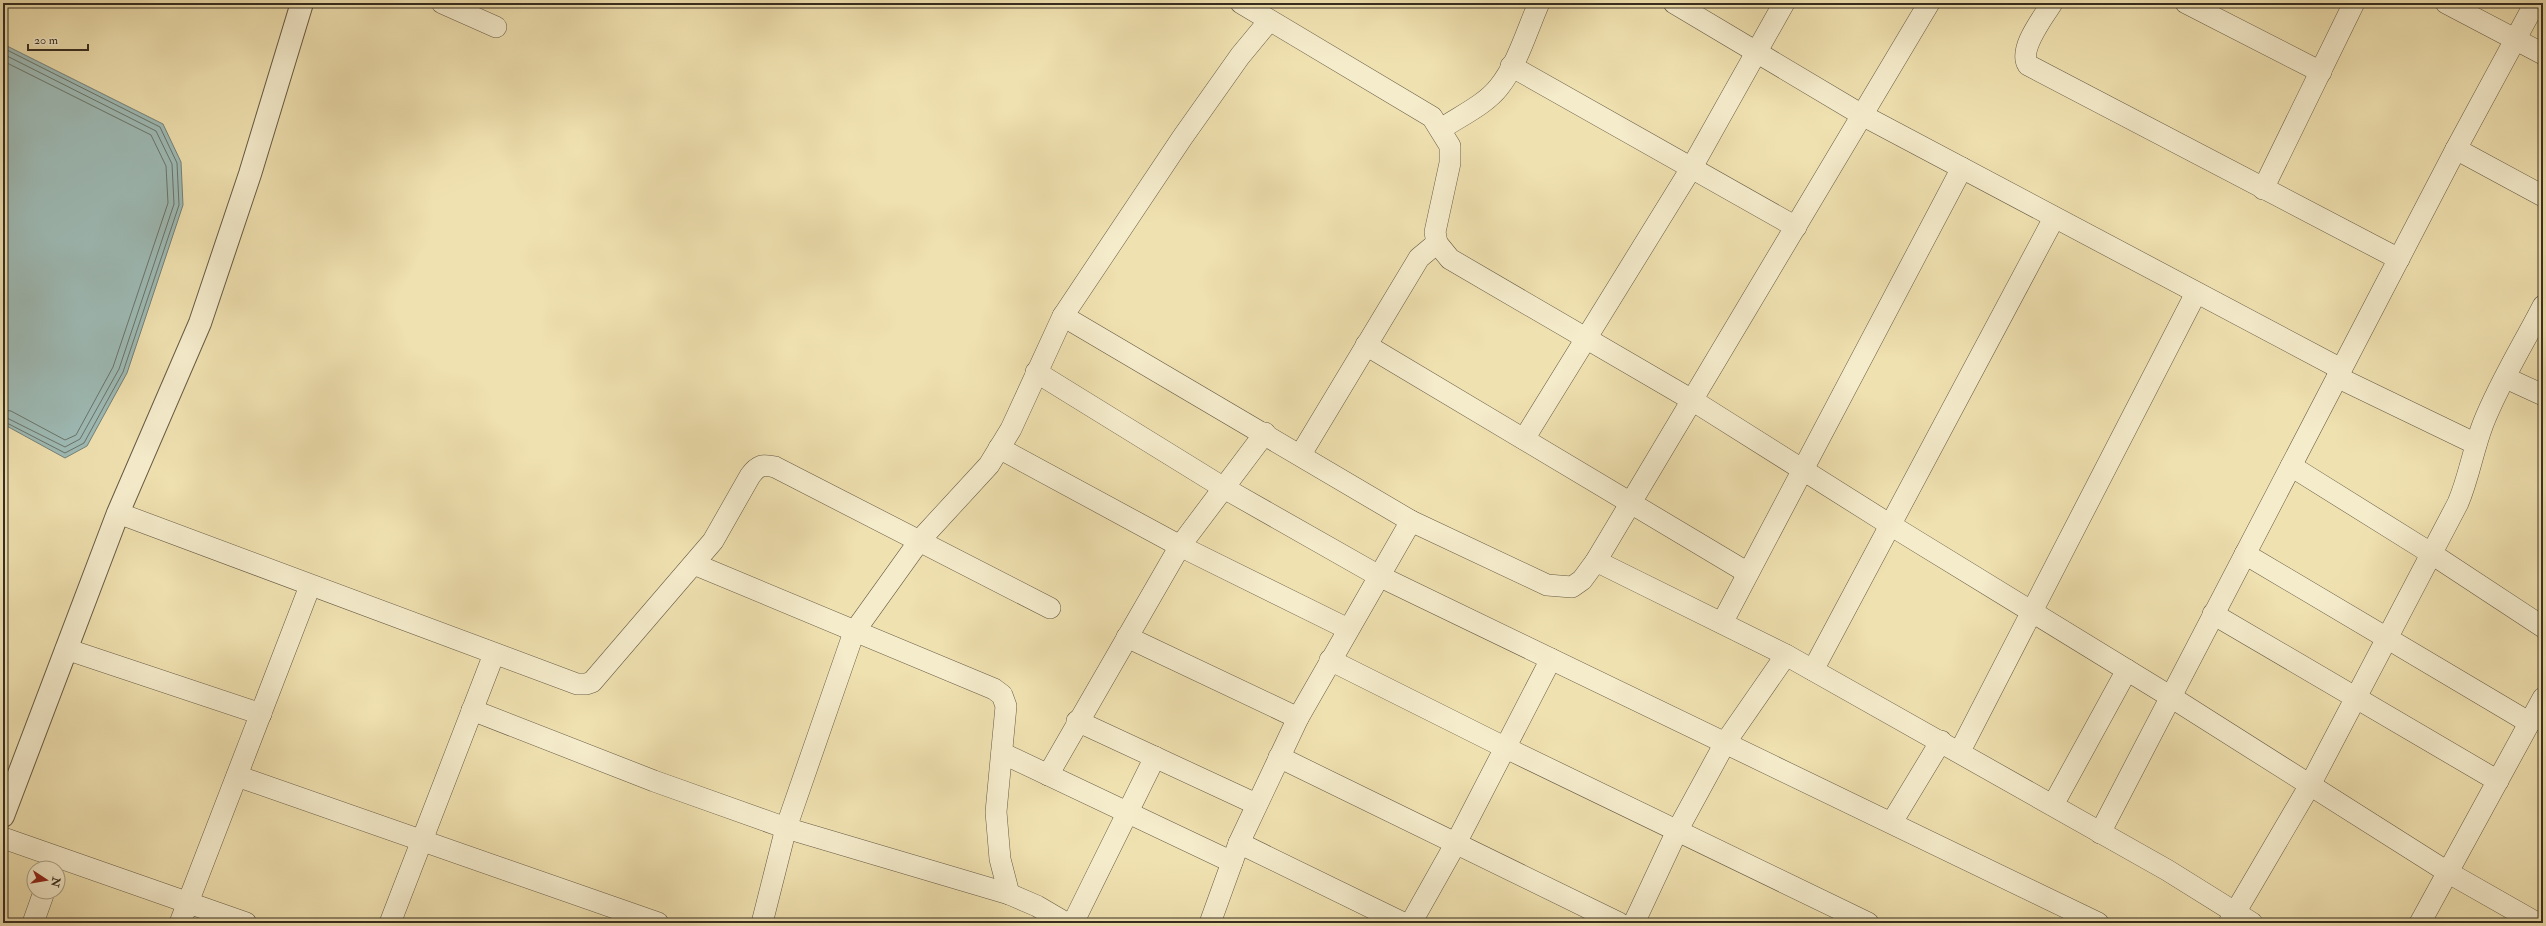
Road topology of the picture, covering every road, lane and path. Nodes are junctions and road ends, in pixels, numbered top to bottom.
1 (302, 3) edge
2 (442, 3) edge
3 (1241, 3) edge
4 (1539, 3) edge
5 (1674, 3) edge
6 (1784, 3) edge
7 (2052, 3) edge
8 (2186, 3) edge
9 (2446, 3) edge
10 (2535, 3) edge
11 (1928, 4) edge
12 (2347, 6) edge
13 (1269, 21) junction
14 (496, 27) dead end
15 (2515, 39) junction
16 (1756, 52) junction
17 (2543, 54) edge
18 (1511, 66) junction
19 (2321, 72) junction
20 (1862, 115) junction
21 (1441, 129) junction
22 (2456, 149) junction
23 (1692, 167) junction
24 (1962, 168) junction
25 (2263, 189) junction
26 (2543, 196) edge
27 (2054, 218) junction
28 (1796, 227) junction
29 (1437, 243) junction
30 (2399, 260) junction
31 (2196, 293) junction
32 (2543, 306) edge
33 (1063, 316) junction
34 (1588, 338) junction
35 (1366, 345) junction
36 (1036, 372) junction
37 (2339, 373) junction
38 (2506, 378) junction
39 (2543, 395) edge
40 (1692, 400) junction
41 (1265, 433) junction
42 (1524, 439) junction
43 (2476, 444) junction
44 (999, 448) junction
45 (1301, 454) junction
46 (2290, 466) junction
47 (1802, 469) junction
48 (1224, 488) junction
49 (1630, 503) junction
50 (118, 513) junction
51 (1411, 521) junction
52 (1892, 526) junction
53 (920, 540) junction
54 (1180, 546) junction
55 (2245, 554) junction
56 (2432, 554) junction
57 (1596, 561) junction
58 (694, 564) junction
59 (1748, 573) junction
60 (1379, 576) junction
61 (310, 586) junction
62 (1050, 608) dead end
63 (2032, 612) junction
64 (2214, 614) junction
65 (1722, 623) junction
66 (2543, 627) edge
67 (1348, 629) junction
68 (854, 632) junction
69 (1127, 637) junction
70 (2387, 638) junction
71 (66, 649) junction
72 (494, 654) junction
73 (1786, 655) junction
74 (1551, 659) junction
75 (1330, 660) junction
76 (1813, 670) junction
77 (2127, 670) junction
78 (2171, 697) junction
79 (2356, 698) junction
80 (472, 710) junction
81 (2538, 712) edge
82 (261, 714) junction
83 (1298, 718) junction
84 (1078, 721) junction
85 (1941, 741) junction
86 (1725, 743) junction
87 (1506, 748) junction
88 (1960, 752) junction
89 (1002, 753) junction
90 (1155, 757) junction
91 (1280, 757) junction
92 (1048, 775) junction
93 (237, 776) junction
94 (2498, 781) junction
95 (2310, 785) junction
96 (1256, 804) junction
97 (2053, 805) junction
98 (1129, 813) junction
99 (3, 816) edge
100 (1892, 822) junction
101 (786, 828) junction
102 (1678, 831) junction
103 (2100, 833) junction
104 (3, 838) edge
105 (421, 839) junction
106 (1456, 843) junction
107 (1235, 853) junction
108 (49, 860) edge
109 (66, 866) edge
110 (2449, 873) junction
111 (1009, 894) junction
112 (41, 900) edge
113 (187, 903) junction
114 (1856, 920) edge
115 (2239, 920) edge
116 (33, 923) edge
117 (180, 923) edge
118 (246, 923) edge
119 (390, 923) edge
120 (658, 923) edge
121 (762, 923) edge
122 (1066, 923) edge
123 (1073, 923) edge
124 (1210, 923) edge
125 (1403, 923) edge
126 (1411, 923) edge
127 (1619, 923) edge
128 (1634, 923) edge
129 (2098, 923) edge
130 (2420, 923) edge
131 (2537, 923) edge

1 - 50 street
2 - 14 street
3 - 13 street
4 - 18 street
5 - 16 street
6 - 16 street
7 - 25 street
8 - 19 street
9 - 15 street
10 - 15 street
11 - 20 street
12 - 19 street
13 - 21 street
13 - 33 street
15 - 17 street
15 - 22 street
16 - 20 street
16 - 23 street
18 - 21 street
18 - 23 street
19 - 25 street
20 - 24 street
20 - 28 street
21 - 29 street
22 - 26 street
22 - 30 street
23 - 28 street
23 - 34 street
24 - 27 street
24 - 47 street
25 - 30 street
27 - 31 street
27 - 52 street
28 - 40 street
29 - 34 street
29 - 35 street
30 - 37 street
31 - 37 street
31 - 63 street
32 - 38 street
33 - 36 street
33 - 41 street
34 - 40 street
34 - 42 street
35 - 42 street
35 - 45 street
36 - 44 street
36 - 48 street
37 - 43 street
37 - 46 street
38 - 39 street
38 - 43 street
40 - 47 street
40 - 49 street
41 - 45 street
41 - 48 street
42 - 49 street
43 - 56 street
44 - 53 street
44 - 54 street
45 - 51 street
46 - 55 street
46 - 56 street
47 - 52 street
47 - 59 street
48 - 54 street
48 - 60 street
49 - 57 street
49 - 59 street
50 - 61 street
50 - 71 street
51 - 57 street
51 - 60 street
52 - 63 street
52 - 76 street
53 - 58 street
53 - 62 street
53 - 68 street
54 - 67 street
54 - 69 street
55 - 64 street
55 - 70 street
56 - 66 street
56 - 70 street
57 - 65 street
58 - 68 street
58 - 72 street
59 - 65 street
60 - 67 street
60 - 74 street
61 - 72 street
61 - 82 street
63 - 77 street
63 - 88 street
64 - 78 street
64 - 79 street
65 - 73 street
67 - 75 street
68 - 89 street
68 - 101 street
69 - 83 street
69 - 84 street
70 - 79 street
70 - 81 street
71 - 82 street
71 - 99 street
72 - 80 street
73 - 76 street
73 - 86 street
74 - 86 street
74 - 87 street
75 - 83 street
75 - 87 street
76 - 85 street
77 - 78 street
77 - 97 street
78 - 95 street
78 - 103 street
79 - 94 street
79 - 95 street
80 - 101 street
80 - 105 street
81 - 94 street
82 - 93 street
83 - 91 street
84 - 90 street
84 - 92 street
85 - 88 street
85 - 100 street
86 - 100 street
86 - 102 street
87 - 102 street
87 - 106 street
88 - 97 street
89 - 92 street
89 - 111 street
90 - 96 street
90 - 98 street
91 - 96 street
91 - 106 street
92 - 98 street
93 - 105 street
93 - 113 street
94 - 110 street
95 - 110 street
95 - 115 street
96 - 107 street
97 - 103 street
98 - 107 street
98 - 123 street
100 - 129 street
101 - 111 street
101 - 121 street
102 - 114 street
102 - 128 street
103 - 115 street
104 - 108 street
105 - 119 street
105 - 120 street
106 - 126 street
106 - 127 street
107 - 124 street
107 - 125 street
109 - 113 street
110 - 130 street
110 - 131 street
111 - 122 street
112 - 116 street
113 - 117 street
113 - 118 street

